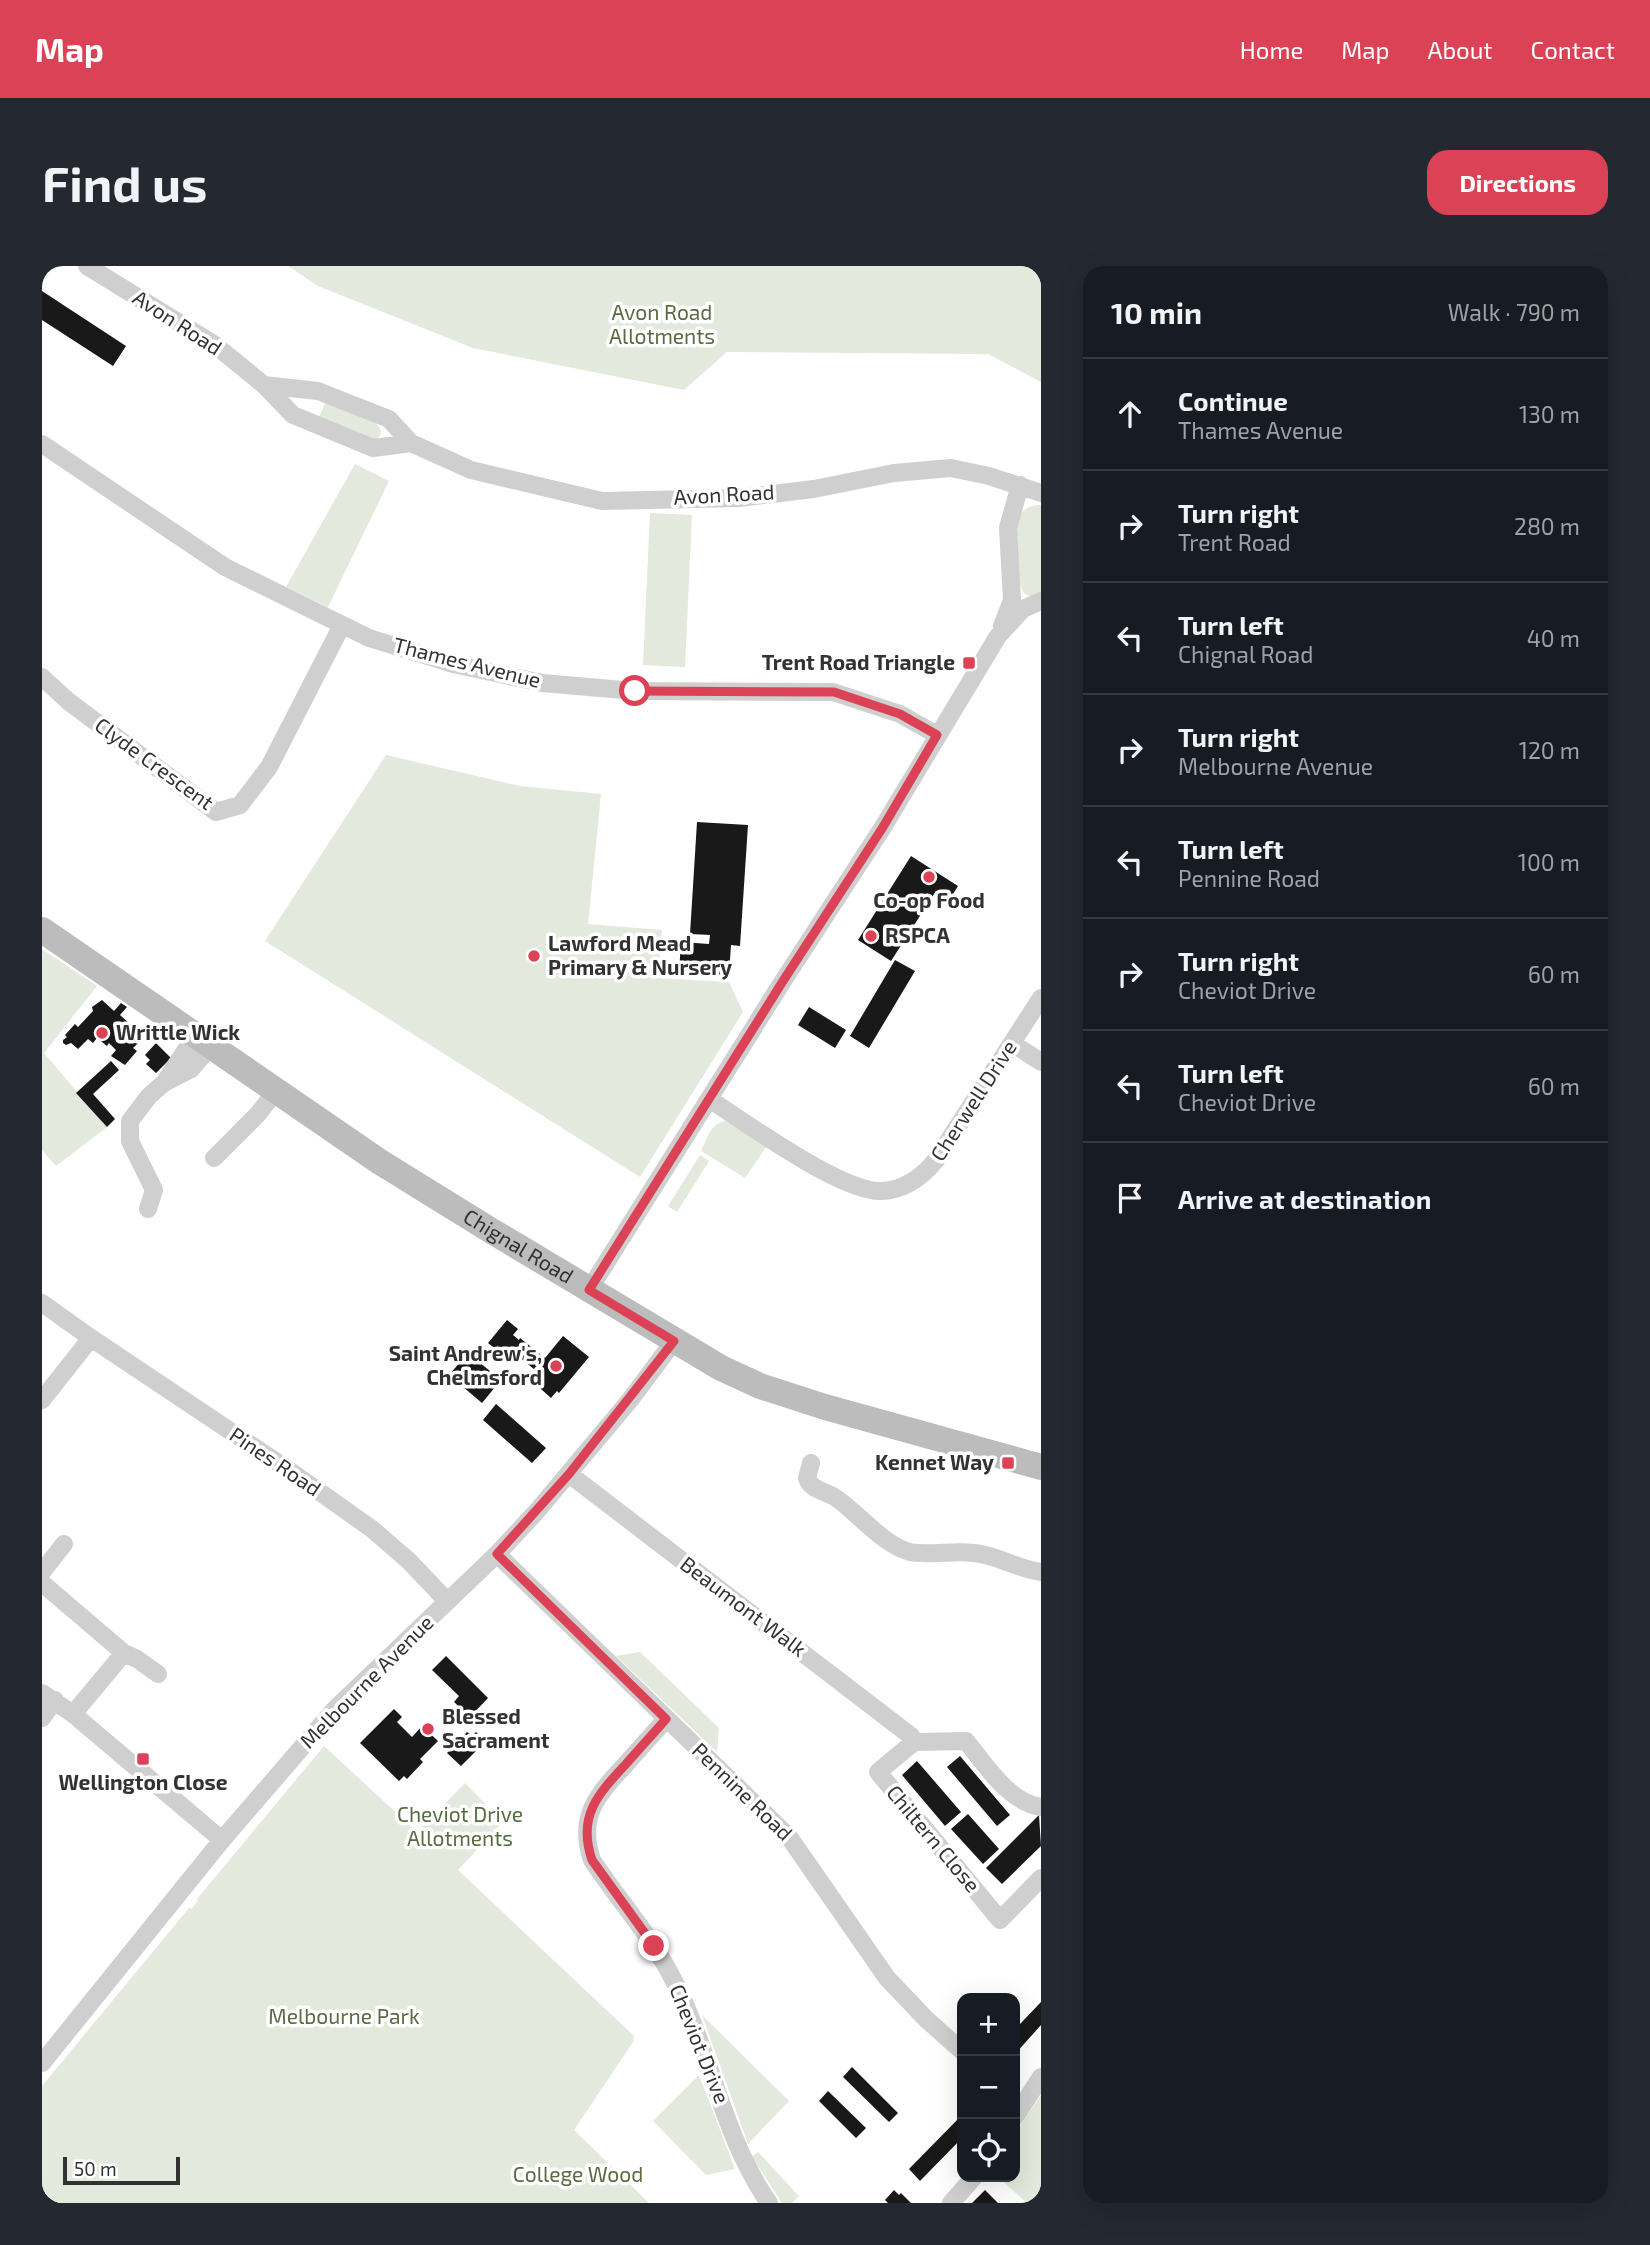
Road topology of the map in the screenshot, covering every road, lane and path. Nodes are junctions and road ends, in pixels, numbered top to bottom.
1 (87, 266) edge
2 (264, 385) junction
3 (411, 443) junction
4 (42, 444) edge
5 (1020, 485) junction
6 (1041, 493) edge
7 (1041, 601) edge
8 (342, 625) junction
9 (998, 636) junction
10 (42, 677) edge
11 (937, 735) junction
12 (42, 930) edge
13 (1041, 998) edge
14 (202, 1042) junction
15 (1012, 1043) junction
16 (1041, 1062) edge
17 (276, 1091) junction
18 (709, 1099) junction
19 (214, 1157) dead end
20 (148, 1209) dead end
21 (589, 1290) junction
22 (42, 1303) edge
23 (90, 1338) junction
24 (674, 1341) junction
25 (42, 1400) edge
26 (811, 1463) dead end
27 (1041, 1467) edge
28 (569, 1474) junction
29 (64, 1544) dead end
30 (497, 1554) junction
31 (42, 1572) edge
32 (1041, 1572) edge
33 (42, 1583) edge
34 (447, 1601) junction
35 (124, 1653) junction
36 (158, 1674) dead end
37 (49, 1697) edge
38 (73, 1714) junction
39 (42, 1718) edge
40 (666, 1719) junction
41 (914, 1742) junction
42 (1041, 1807) edge
43 (222, 1840) junction
44 (1041, 1878) edge
45 (957, 2047) edge
46 (42, 2063) edge
47 (1041, 2077) edge
48 (1020, 2097) edge
49 (970, 2182) edge
50 (769, 2203) edge
51 (951, 2203) edge

1 - 2 street, Avon Road
2 - 3 street, Avon Road
2 - 3 street, Avon Road
3 - 5 street, Avon Road
4 - 8 street, Thames Avenue
5 - 6 street, Avon Road
5 - 9 street
7 - 9 street
8 - 10 street, Clyde Crescent
8 - 11 street, Thames Avenue
9 - 11 street
11 - 18 street
12 - 14 street, Chignal Road
13 - 15 street, Cherwell Drive
14 - 17 street, Chignal Road
14 - 20 street
15 - 16 street
15 - 18 street, Cherwell Drive
17 - 19 street
17 - 21 street, Chignal Road
18 - 21 street
21 - 24 street, Chignal Road
22 - 23 street, Pines Road
23 - 25 street
23 - 34 street, Pines Road
24 - 27 street, Chignal Road
24 - 28 street, Melbourne Avenue
26 - 32 street
28 - 30 street, Melbourne Avenue
28 - 41 street, Beaumont Walk
29 - 31 street
30 - 34 street, Melbourne Avenue
30 - 40 street, Pennine Road
33 - 35 street
34 - 43 street, Melbourne Avenue
35 - 36 street
35 - 38 street
37 - 38 street
37 - 39 street
38 - 43 street
40 - 45 street, Pennine Road
40 - 50 street, Cheviot Drive
41 - 42 street
41 - 44 street, Chiltern Close
43 - 46 street, Melbourne Avenue
47 - 48 street
49 - 51 street

